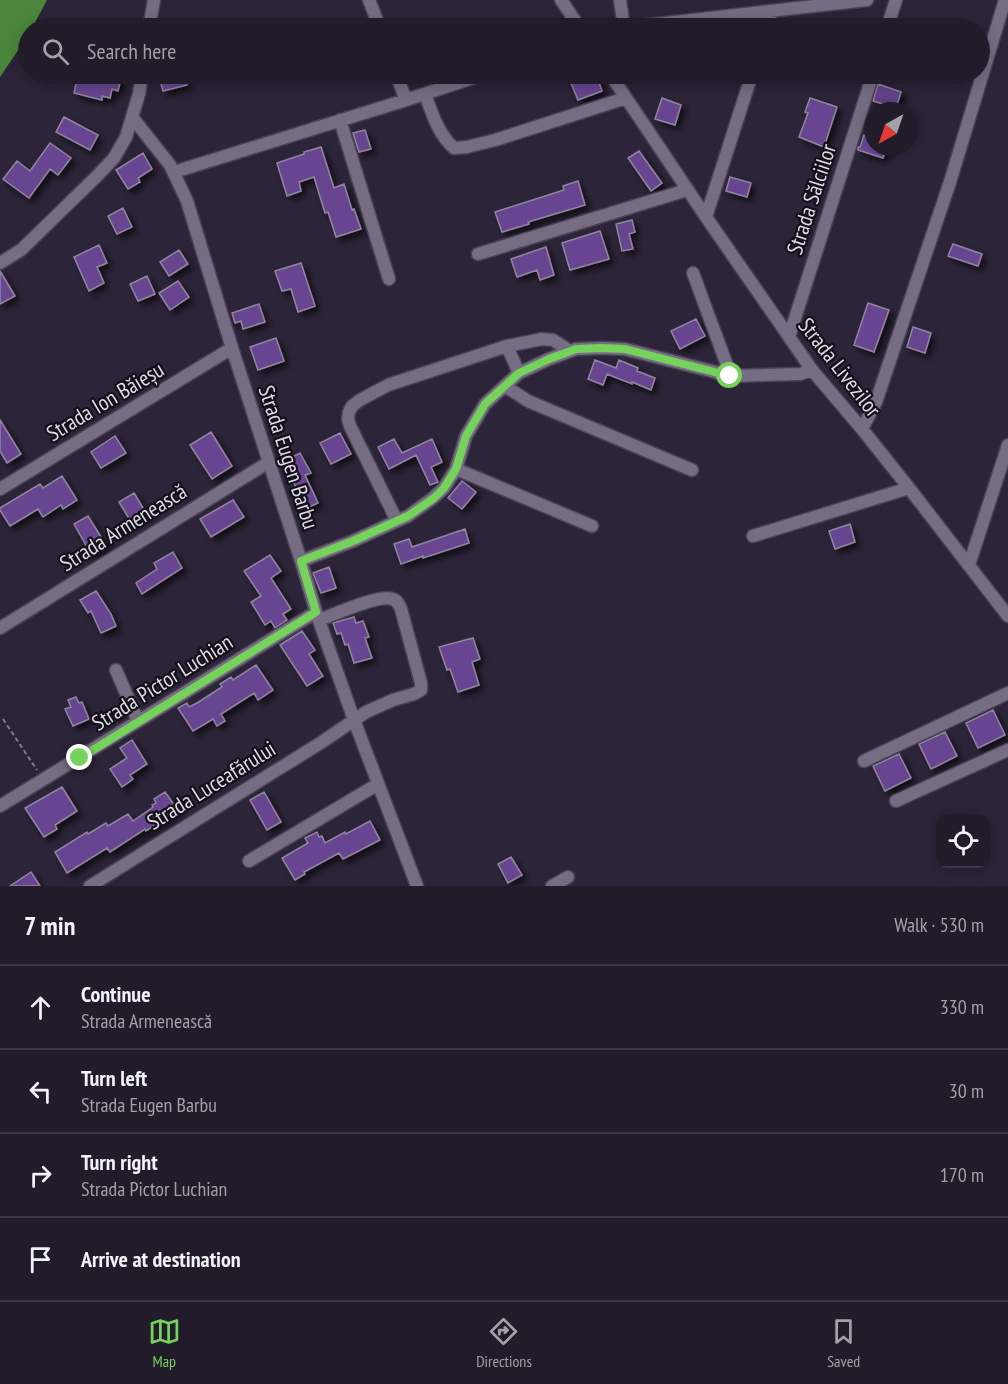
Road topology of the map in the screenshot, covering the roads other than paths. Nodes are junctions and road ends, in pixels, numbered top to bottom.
1 (154, 0) edge
2 (369, 0) edge
3 (561, 0) edge
4 (620, 0) edge
5 (867, 0) edge
6 (896, 0) edge
7 (1005, 0) edge
8 (772, 11) junction
9 (151, 18) edge
10 (376, 18) edge
11 (573, 18) edge
12 (622, 18) edge
13 (711, 18) edge
14 (770, 18) edge
15 (890, 18) edge
16 (990, 50) edge
17 (140, 84) edge
18 (400, 84) edge
19 (454, 84) edge
20 (617, 84) edge
21 (749, 84) edge
22 (870, 84) edge
23 (980, 84) edge
24 (424, 94) junction
25 (626, 98) junction
26 (406, 100) junction
27 (132, 117) junction
28 (340, 120) junction
29 (174, 172) junction
30 (687, 189) junction
31 (706, 217) junction
32 (478, 254) dead end
33 (0, 263) edge
34 (693, 273) dead end
35 (389, 279) dead end
36 (789, 337) junction
37 (507, 346) junction
38 (232, 348) junction
39 (570, 351) junction
40 (812, 370) junction
41 (519, 373) junction
42 (730, 376) junction
43 (505, 386) junction
44 (862, 429) junction
45 (1008, 445) edge
46 (269, 462) junction
47 (456, 469) junction
48 (692, 470) dead end
49 (909, 488) junction
50 (0, 489) edge
51 (397, 521) junction
52 (592, 526) dead end
53 (753, 536) dead end
54 (301, 561) junction
55 (969, 565) junction
56 (317, 616) junction
57 (1008, 616) edge
58 (0, 628) edge
59 (116, 670) dead end
60 (1008, 693) edge
61 (354, 720) junction
62 (138, 721) junction
63 (1008, 750) edge
64 (864, 761) dead end
65 (378, 784) junction
66 (896, 801) dead end
67 (0, 806) edge
68 (249, 861) dead end
69 (568, 877) dead end
70 (90, 886) edge
71 (417, 886) edge
72 (552, 886) edge

1 - 9 street
2 - 10 street
3 - 11 street
4 - 12 street
5 - 8 street
6 - 15 street
7 - 16 street
8 - 13 street
8 - 14 street
17 - 27 street
18 - 26 street
19 - 24 street
20 - 25 street, Strada Livezilor
21 - 31 street
22 - 36 street, Strada Sălciilor
23 - 44 street
24 - 25 street
24 - 26 street
25 - 30 street, Strada Livezilor
26 - 28 street
27 - 29 street, Strada Eugen Barbu
27 - 33 street
28 - 29 street
28 - 35 street
29 - 38 street, Strada Eugen Barbu
30 - 31 street, Strada Livezilor
30 - 32 street
31 - 36 street, Strada Livezilor
34 - 42 street
36 - 40 street, Strada Livezilor
37 - 39 street
37 - 41 street
37 - 51 street
38 - 46 street, Strada Eugen Barbu
38 - 50 street, Strada Ion Băieșu
39 - 41 street
39 - 42 street
40 - 42 street
40 - 44 street, Strada Livezilor
41 - 43 street
43 - 47 street
43 - 48 street
44 - 49 street, Strada Livezilor
45 - 55 street
46 - 54 street, Strada Eugen Barbu
46 - 58 street, Strada Armenească
47 - 51 street
47 - 52 street
49 - 53 street
49 - 55 street, Strada Livezilor
51 - 54 street
54 - 56 street, Strada Eugen Barbu
55 - 57 street, Strada Livezilor
56 - 61 street, Strada Eugen Barbu
56 - 61 street, Strada Pictor Luchian
56 - 62 street, Strada Pictor Luchian
59 - 62 street
60 - 64 street
61 - 65 street, Strada Eugen Barbu
61 - 70 street, Strada Luceafărului
62 - 67 street, Strada Pictor Luchian
63 - 66 street
65 - 68 street
65 - 71 street, Strada Eugen Barbu
69 - 72 street

